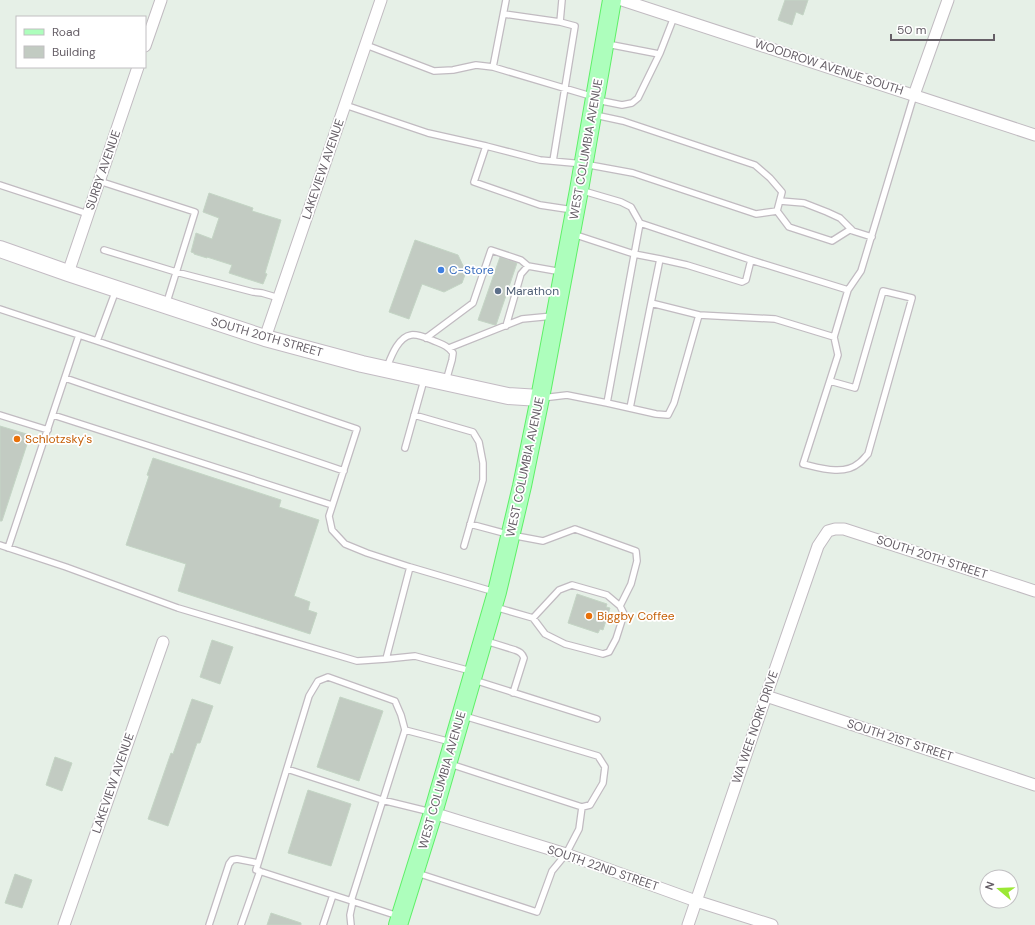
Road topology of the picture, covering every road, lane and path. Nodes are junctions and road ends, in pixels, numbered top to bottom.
1 (161, 0) edge
2 (381, 0) edge
3 (506, 0) edge
4 (562, 0) edge
5 (612, 0) edge
6 (622, 0) edge
7 (948, 0) edge
8 (504, 14) junction
9 (674, 17) junction
10 (560, 22) junction
11 (146, 43) edge
12 (605, 43) junction
13 (366, 45) junction
14 (659, 54) junction
15 (493, 67) junction
16 (138, 68) edge
17 (566, 88) junction
18 (914, 95) junction
19 (594, 104) junction
20 (345, 106) junction
21 (1035, 135) edge
22 (486, 146) junction
23 (553, 161) junction
24 (584, 164) junction
25 (99, 181) junction
26 (0, 185) edge
27 (579, 190) junction
28 (780, 201) junction
29 (575, 210) junction
30 (777, 211) junction
31 (88, 214) junction
32 (640, 223) junction
33 (851, 230) junction
34 (571, 233) junction
35 (872, 238) junction
36 (0, 250) edge
37 (104, 250) dead end
38 (634, 254) junction
39 (660, 259) junction
40 (751, 260) junction
41 (528, 266) junction
42 (176, 272) junction
43 (564, 272) junction
44 (68, 273) junction
45 (116, 289) junction
46 (848, 290) junction
47 (279, 298) junction
48 (651, 303) junction
49 (166, 305) junction
50 (0, 309) edge
51 (555, 315) junction
52 (699, 315) junction
53 (506, 326) junction
54 (79, 335) junction
55 (834, 337) junction
56 (265, 338) junction
57 (426, 338) junction
58 (97, 341) junction
59 (449, 348) junction
60 (386, 369) junction
61 (65, 378) junction
62 (425, 378) junction
63 (830, 381) junction
64 (446, 382) junction
65 (540, 398) junction
66 (607, 403) junction
67 (630, 408) junction
68 (0, 415) edge
69 (53, 415) junction
70 (414, 415) junction
71 (48, 430) junction
72 (405, 448) dead end
73 (344, 471) junction
74 (332, 505) junction
75 (470, 524) junction
76 (828, 531) joint
77 (511, 535) junction
78 (0, 545) edge
79 (464, 546) dead end
80 (8, 548) junction
81 (410, 567) junction
82 (1035, 591) edge
83 (495, 599) junction
84 (620, 606) junction
85 (533, 618) junction
86 (483, 641) junction
87 (163, 642) dead end
88 (386, 659) junction
89 (473, 676) junction
90 (513, 693) junction
91 (766, 696) junction
92 (461, 715) junction
93 (597, 719) dead end
94 (405, 730) junction
95 (454, 742) junction
96 (447, 764) junction
97 (287, 769) junction
98 (1035, 784) edge
99 (382, 800) junction
100 (582, 807) junction
101 (433, 813) junction
102 (566, 854) junction
103 (258, 864) junction
104 (260, 871) junction
105 (414, 873) junction
106 (334, 895) junction
107 (352, 901) junction
108 (696, 901) junction
109 (399, 921) edge
110 (64, 925) edge
111 (209, 925) edge
112 (242, 925) edge
113 (323, 925) edge
114 (351, 925) edge
115 (688, 925) edge
116 (772, 925) edge

1 - 11 street
2 - 13 street, LAKEVIEW AVENUE
3 - 8 lane
4 - 10 lane
5 - 12 main road, WEST COLUMBIA AVENUE
6 - 9 street, WOODROW AVENUE SOUTH
7 - 18 street
8 - 10 lane
8 - 15 lane
9 - 14 lane
9 - 18 street, WOODROW AVENUE SOUTH
10 - 17 lane
12 - 14 lane
12 - 19 main road, WEST COLUMBIA AVENUE
13 - 15 lane
13 - 20 street, LAKEVIEW AVENUE
14 - 19 lane
15 - 17 lane
16 - 25 street, SURBY AVENUE
17 - 19 lane
17 - 23 lane
18 - 21 street, WOODROW AVENUE SOUTH
18 - 35 lane
19 - 24 main road, WEST COLUMBIA AVENUE
19 - 28 lane
20 - 22 lane
20 - 47 street, LAKEVIEW AVENUE
22 - 23 lane
22 - 29 lane
23 - 24 lane
24 - 27 main road, WEST COLUMBIA AVENUE
24 - 30 lane
25 - 31 street, SURBY AVENUE
25 - 42 lane
26 - 31 lane
27 - 29 main road, WEST COLUMBIA AVENUE
27 - 32 lane
28 - 30 lane
28 - 33 lane
29 - 34 main road, WEST COLUMBIA AVENUE
30 - 33 lane
31 - 44 street, SURBY AVENUE
32 - 38 lane
32 - 40 lane
33 - 35 lane
34 - 38 lane
34 - 43 main road, WEST COLUMBIA AVENUE
35 - 46 lane
36 - 44 main road, SOUTH 20TH STREET
37 - 42 lane
38 - 39 lane
38 - 66 lane
39 - 40 lane
39 - 48 lane
40 - 46 lane
41 - 43 lane
41 - 53 lane
41 - 57 lane
42 - 47 lane
42 - 49 lane
43 - 51 main road, WEST COLUMBIA AVENUE
44 - 45 main road, SOUTH 20TH STREET
45 - 49 main road, SOUTH 20TH STREET
45 - 58 lane
46 - 55 lane
47 - 56 street, LAKEVIEW AVENUE
48 - 52 lane
48 - 67 lane
49 - 56 main road, SOUTH 20TH STREET
50 - 54 lane
51 - 53 lane
51 - 65 main road, WEST COLUMBIA AVENUE
52 - 55 lane
52 - 67 lane
53 - 59 lane
54 - 58 lane
54 - 61 lane
55 - 63 lane
56 - 60 main road, SOUTH 20TH STREET
57 - 59 lane
57 - 60 lane
58 - 73 lane
59 - 64 lane
60 - 62 main road, SOUTH 20TH STREET
61 - 69 lane
61 - 73 lane
62 - 64 main road, SOUTH 20TH STREET
62 - 70 lane
63 - 63 lane
64 - 65 main road, SOUTH 20TH STREET
65 - 66 lane
65 - 77 main road, WEST COLUMBIA AVENUE
66 - 67 lane
68 - 71 lane
69 - 71 lane
69 - 74 lane
70 - 72 lane
70 - 75 lane
71 - 80 lane
73 - 74 lane
74 - 81 lane
75 - 77 lane
75 - 79 lane
76 - 82 street, SOUTH 20TH STREET
76 - 91 street, WA WEE NORK DRIVE
77 - 83 main road, WEST COLUMBIA AVENUE
77 - 84 lane
78 - 80 lane
80 - 88 lane
81 - 83 lane
81 - 88 lane
83 - 85 lane
83 - 86 main road, WEST COLUMBIA AVENUE
84 - 85 lane
84 - 85 lane
86 - 89 main road, WEST COLUMBIA AVENUE
86 - 90 lane
87 - 110 street, LAKEVIEW AVENUE
88 - 89 lane
89 - 90 lane
89 - 92 main road, WEST COLUMBIA AVENUE
90 - 93 lane
91 - 98 street, SOUTH 21ST STREET
91 - 108 street, WA WEE NORK DRIVE
92 - 95 main road, WEST COLUMBIA AVENUE
92 - 100 lane
94 - 95 lane
94 - 97 lane
94 - 99 lane
95 - 96 main road, WEST COLUMBIA AVENUE
96 - 100 lane
96 - 101 main road, WEST COLUMBIA AVENUE
97 - 99 lane
97 - 103 lane
99 - 101 lane
99 - 107 lane
100 - 102 lane
101 - 102 street, SOUTH 22ND STREET
101 - 105 main road, WEST COLUMBIA AVENUE
102 - 105 lane
102 - 108 street, SOUTH 22ND STREET
103 - 104 lane
103 - 111 lane
104 - 106 lane
104 - 112 lane
105 - 109 main road, WEST COLUMBIA AVENUE
106 - 107 lane
106 - 113 lane
107 - 109 lane
107 - 114 lane
108 - 115 street, WA WEE NORK DRIVE
108 - 116 street, SOUTH 22ND STREET

